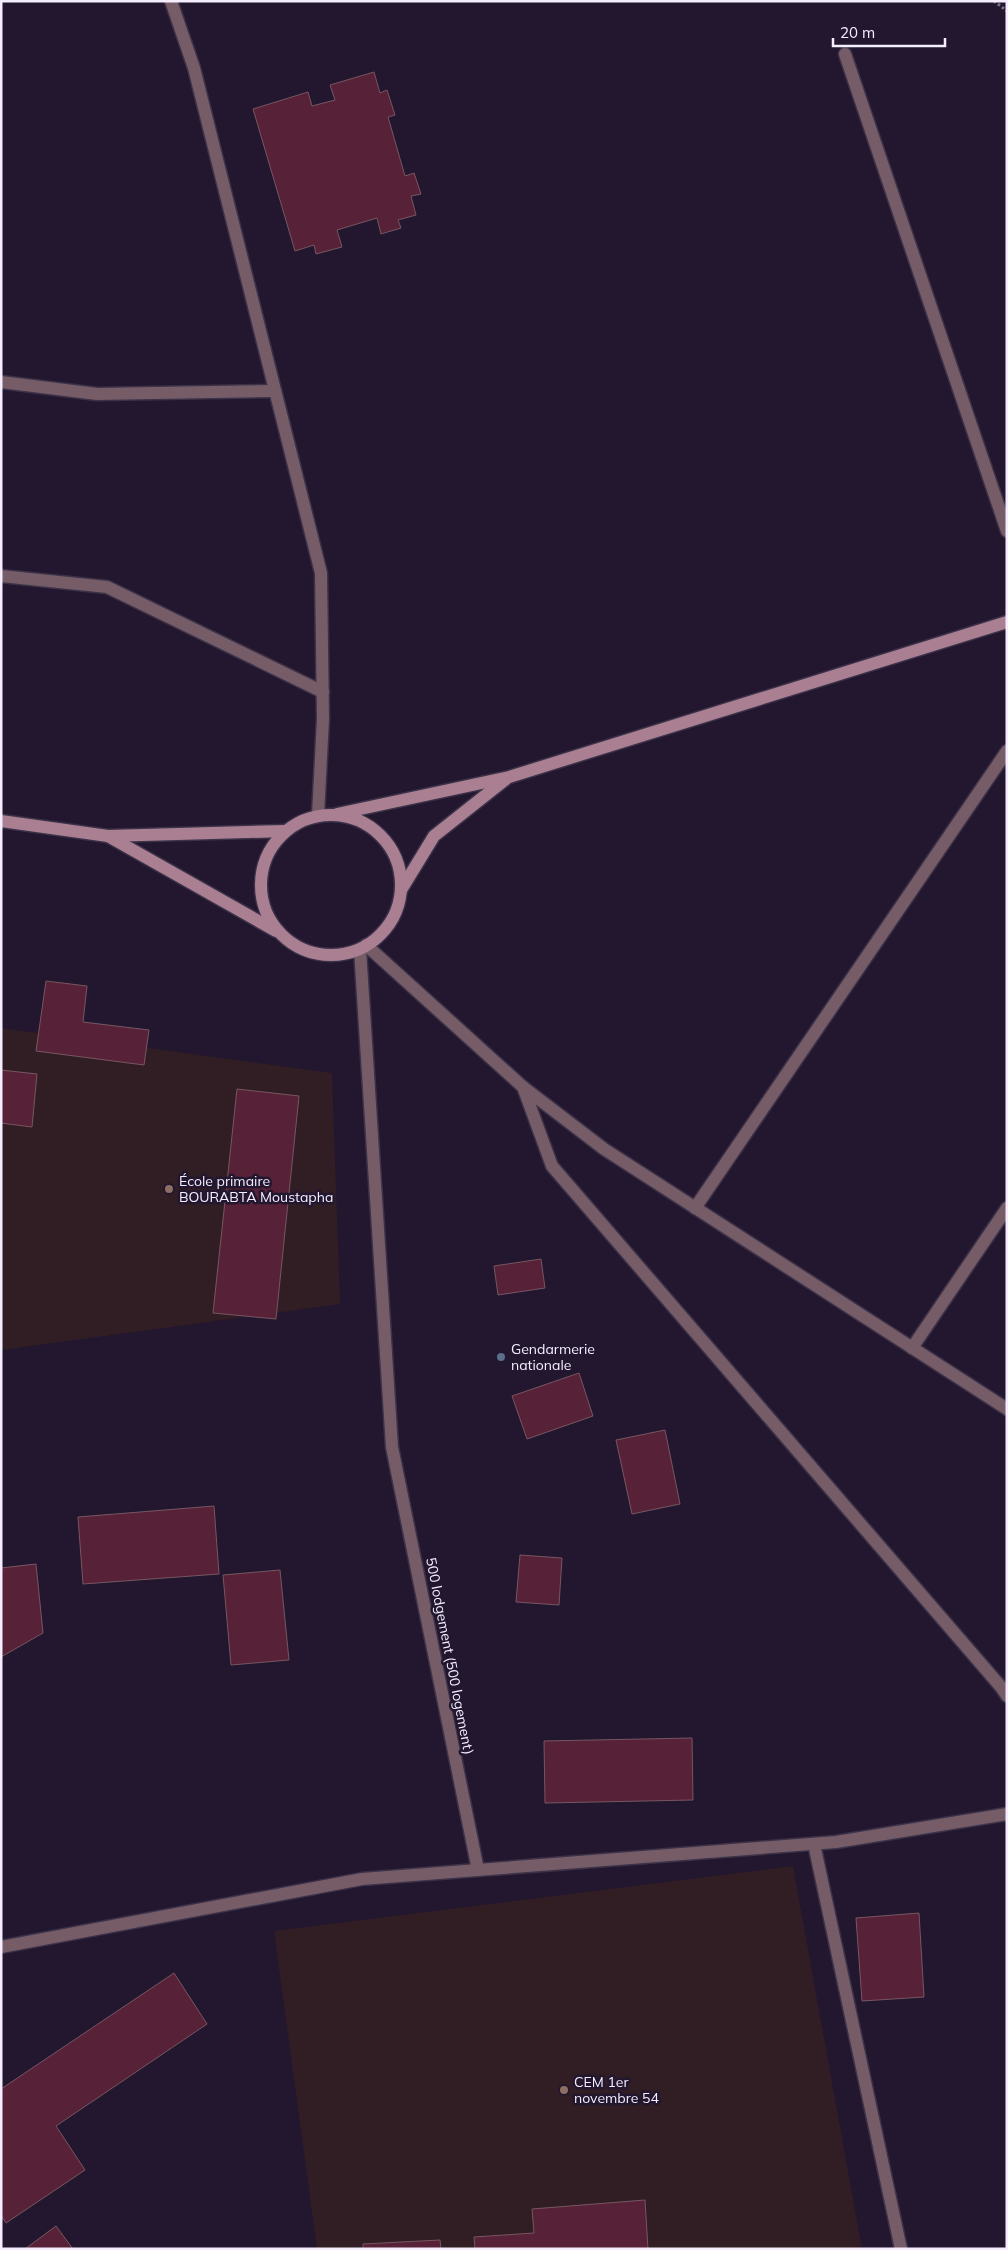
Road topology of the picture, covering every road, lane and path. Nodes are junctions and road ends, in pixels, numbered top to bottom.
1 (171, 1) edge
2 (994, 1) edge
3 (1007, 11) edge
4 (845, 54) dead end
5 (1, 382) edge
6 (275, 391) junction
7 (1007, 530) edge
8 (1, 576) edge
9 (1007, 622) edge
10 (323, 692) junction
11 (1007, 751) edge
12 (509, 777) junction
13 (337, 814) junction
14 (318, 815) junction
15 (1, 821) edge
16 (285, 831) junction
17 (108, 836) junction
18 (401, 890) junction
19 (278, 932) junction
20 (363, 947) junction
21 (523, 1087) junction
22 (695, 1208) junction
23 (1007, 1208) edge
24 (912, 1348) junction
25 (1007, 1409) edge
26 (1005, 1687) edge
27 (1007, 1814) edge
28 (814, 1844) junction
29 (478, 1870) junction
30 (1, 1947) edge
31 (900, 2249) edge

1 - 6 street
2 - 3 path
4 - 7 street
5 - 6 street
6 - 10 street
8 - 10 street
9 - 12 main road
10 - 14 street
11 - 22 street
12 - 13 main road
12 - 18 main road
13 - 14 main road
13 - 18 main road
14 - 16 main road
15 - 17 main road
16 - 17 main road
16 - 19 main road
17 - 19 main road
18 - 20 main road
19 - 20 main road
20 - 21 street
20 - 29 street, 500 lodgement (500 logement)
21 - 22 street
21 - 26 street
22 - 24 street
23 - 24 street
24 - 25 street
27 - 28 street
28 - 29 street
28 - 31 street
29 - 30 street

